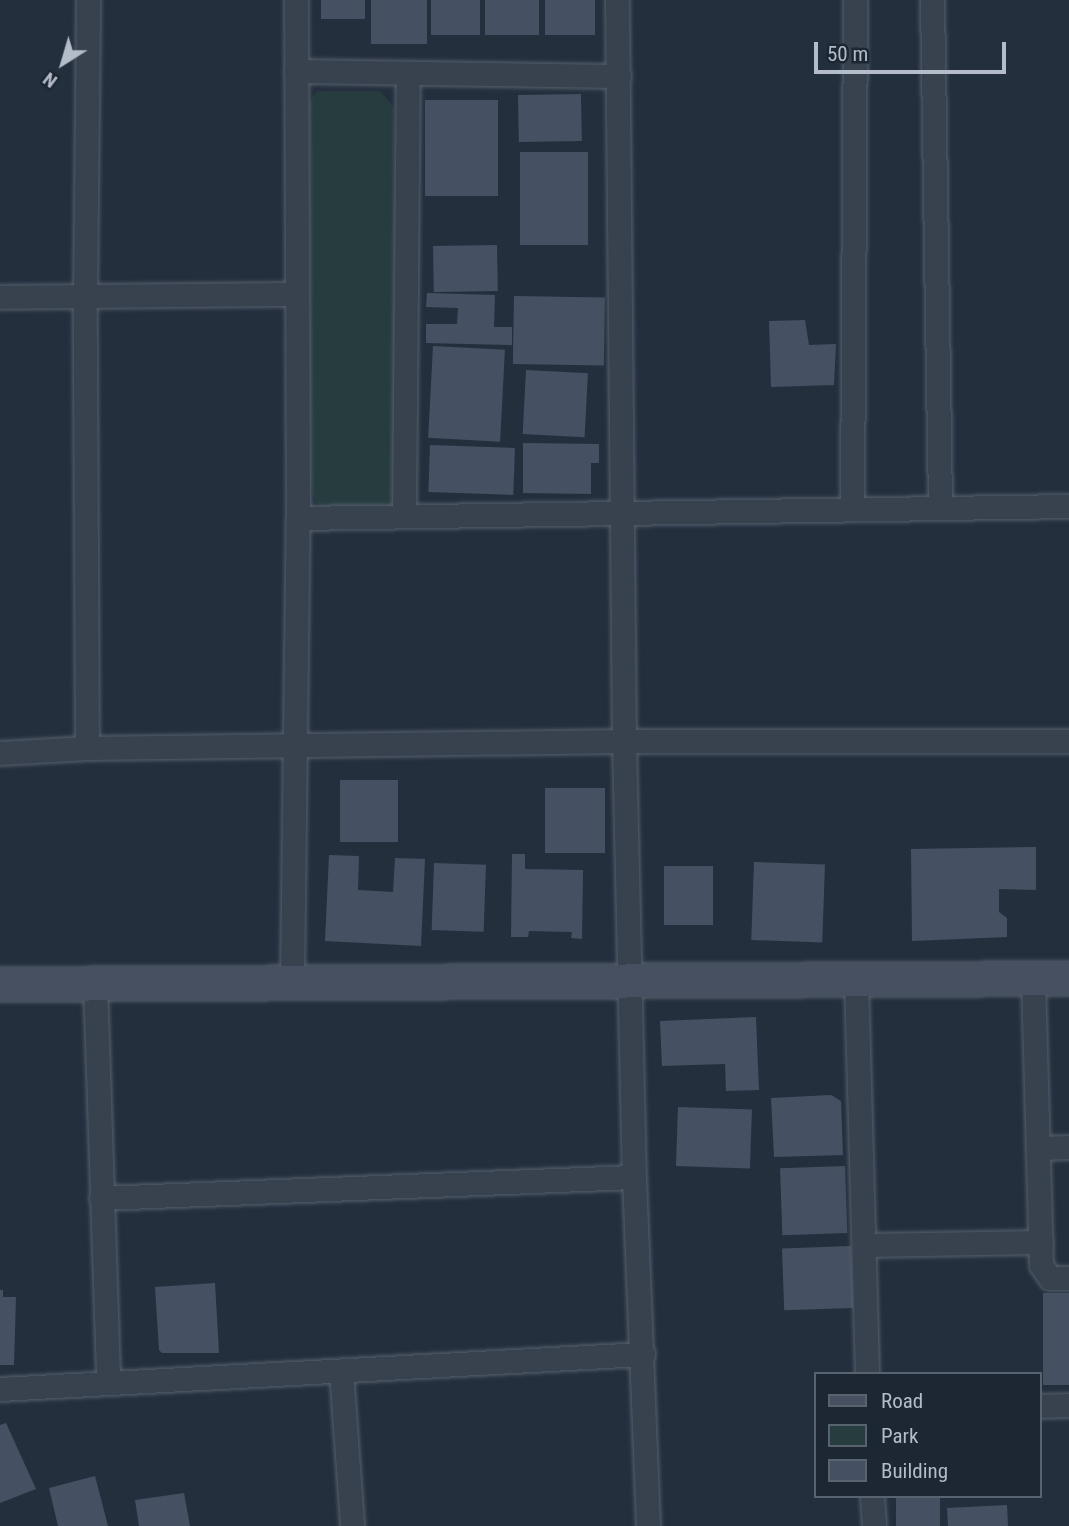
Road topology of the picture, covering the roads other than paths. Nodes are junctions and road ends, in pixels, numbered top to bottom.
1 (88, 0) edge
2 (296, 0) edge
3 (617, 0) edge
4 (855, 0) edge
5 (932, 0) edge
6 (296, 71) junction
7 (408, 73) junction
8 (619, 76) junction
9 (296, 294) junction
10 (85, 296) junction
11 (0, 297) edge
12 (940, 506) junction
13 (1069, 506) edge
14 (852, 509) junction
15 (621, 512) junction
16 (404, 514) junction
17 (298, 518) junction
18 (624, 741) junction
19 (1069, 741) edge
20 (297, 746) junction
21 (87, 748) junction
22 (0, 753) edge
23 (1033, 978) junction
24 (1069, 978) edge
25 (856, 979) junction
26 (629, 980) junction
27 (292, 981) junction
28 (95, 982) junction
29 (0, 984) edge
30 (1069, 1147) edge
31 (1038, 1148) junction
32 (634, 1177) junction
33 (101, 1198) junction
34 (1041, 1242) junction
35 (864, 1245) junction
36 (1069, 1278) edge
37 (642, 1354) junction
38 (341, 1371) junction
39 (867, 1372) edge
40 (108, 1381) junction
41 (0, 1389) edge
42 (1069, 1405) edge
43 (1041, 1406) edge
44 (873, 1498) edge
45 (352, 1526) edge
46 (648, 1526) edge
47 (874, 1526) edge

1 - 10 street
2 - 6 street
3 - 8 street
4 - 14 street
5 - 12 street
6 - 7 street
6 - 9 street
7 - 8 street
7 - 16 street
8 - 15 street
9 - 10 street
9 - 17 street
10 - 11 street
10 - 21 street
12 - 13 street
12 - 14 street
14 - 15 street
15 - 16 street
15 - 18 street
16 - 17 street
17 - 20 street
18 - 19 street
18 - 20 street
18 - 26 street
20 - 21 street
20 - 27 street
21 - 22 street
23 - 24 street
23 - 25 street
23 - 31 street
25 - 26 street
25 - 35 street
26 - 27 street
26 - 32 street
27 - 28 street
28 - 29 street
28 - 33 street
30 - 31 street
31 - 34 street
32 - 33 street
32 - 37 street
33 - 40 street
34 - 35 street
34 - 36 street
35 - 39 street
37 - 38 street
37 - 46 street
38 - 40 street
38 - 45 street
40 - 41 street
42 - 43 street
44 - 47 street

